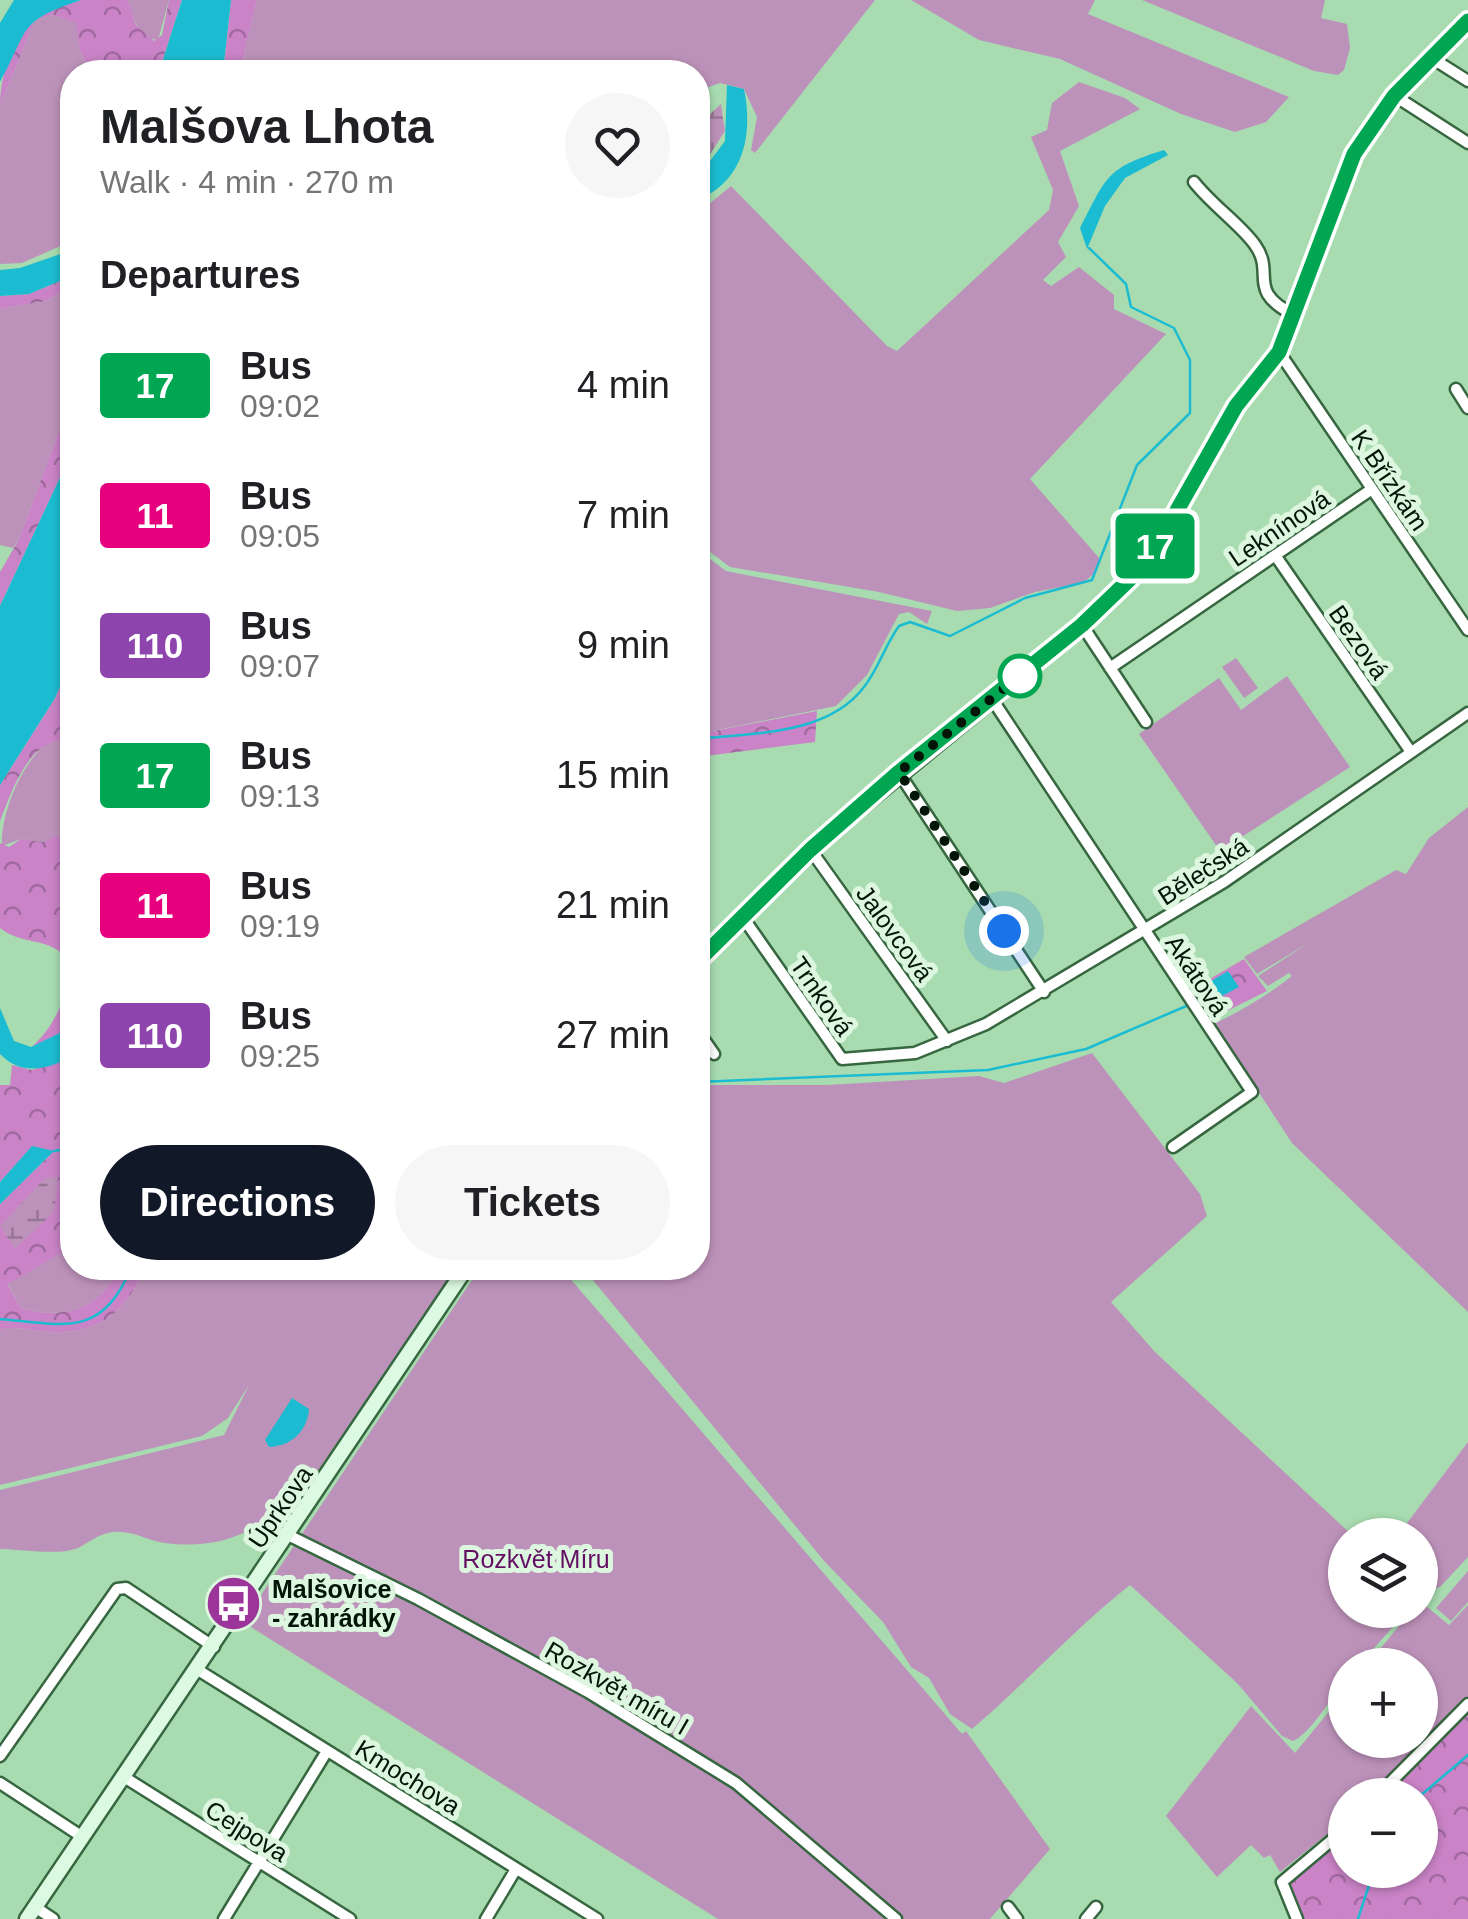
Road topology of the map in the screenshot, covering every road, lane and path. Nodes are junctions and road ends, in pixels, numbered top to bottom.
1 (1468, 21) edge
2 (1430, 57) junction
3 (1468, 81) edge
4 (1394, 96) junction
5 (1468, 143) edge
6 (1194, 182) dead end
7 (1294, 316) junction
8 (1279, 352) junction
9 (1456, 389) dead end
10 (1468, 408) edge
11 (1372, 489) junction
12 (1275, 555) junction
13 (1082, 625) junction
14 (1468, 630) edge
15 (1110, 668) junction
16 (992, 698) junction
17 (1468, 713) edge
18 (1146, 722) dead end
19 (1411, 752) junction
20 (899, 772) junction
21 (810, 850) junction
22 (742, 916) junction
23 (1144, 933) junction
24 (710, 949) edge
25 (1044, 992) junction
26 (947, 1041) junction
27 (710, 1048) edge
28 (714, 1054) dead end
29 (1173, 1147) dead end
30 (458, 1280) edge
31 (288, 1535) junction
32 (214, 1646) junction
33 (198, 1670) junction
34 (1468, 1704) edge
35 (327, 1751) junction
36 (0, 1756) edge
37 (124, 1778) junction
38 (1395, 1778) edge
39 (0, 1784) edge
40 (82, 1836) junction
41 (1328, 1843) edge
42 (258, 1862) junction
43 (516, 1869) junction
44 (1008, 1907) dead end
45 (1096, 1908) dead end
46 (31, 1913) edge
47 (53, 1919) edge
48 (224, 1919) edge
49 (350, 1919) edge
50 (486, 1919) edge
51 (596, 1919) edge
52 (896, 1919) edge
53 (1017, 1919) edge
54 (1086, 1919) edge
55 (1297, 1919) edge

1 - 2 street
2 - 3 street
2 - 4 street
4 - 5 street
4 - 7 street
6 - 7 street
7 - 8 street
8 - 11 street, K Břízkám
8 - 13 street
9 - 10 street
11 - 12 street, Leknínová
11 - 14 street, K Břízkám
12 - 15 street, Leknínová
12 - 19 street, Bezová
13 - 15 street
13 - 16 street
15 - 18 street
16 - 20 street
16 - 23 street, Akátová
17 - 19 street, Bělečská
19 - 23 street, Bělečská
20 - 21 street
20 - 25 street
21 - 22 street
21 - 26 street, Jalovcová
22 - 24 street
22 - 26 street, Trnková
23 - 25 street, Bělečská
23 - 29 street, Akátová
25 - 26 street, Bělečská
27 - 28 street
30 - 31 street, Úprkova
31 - 32 street, Úprkova
31 - 52 street, Rozkvět míru I
32 - 33 street, Úprkova
32 - 36 street
33 - 35 street, Kmochova
33 - 37 street, Úprkova
34 - 38 street
35 - 42 street
35 - 43 street, Kmochova
37 - 40 street, Úprkova
37 - 42 street, Cejpova
39 - 40 street
40 - 46 street, Úprkova
41 - 55 street
42 - 48 street
42 - 49 street, Cejpova
43 - 50 street
43 - 51 street, Kmochova
44 - 53 street
45 - 54 street
46 - 47 street

